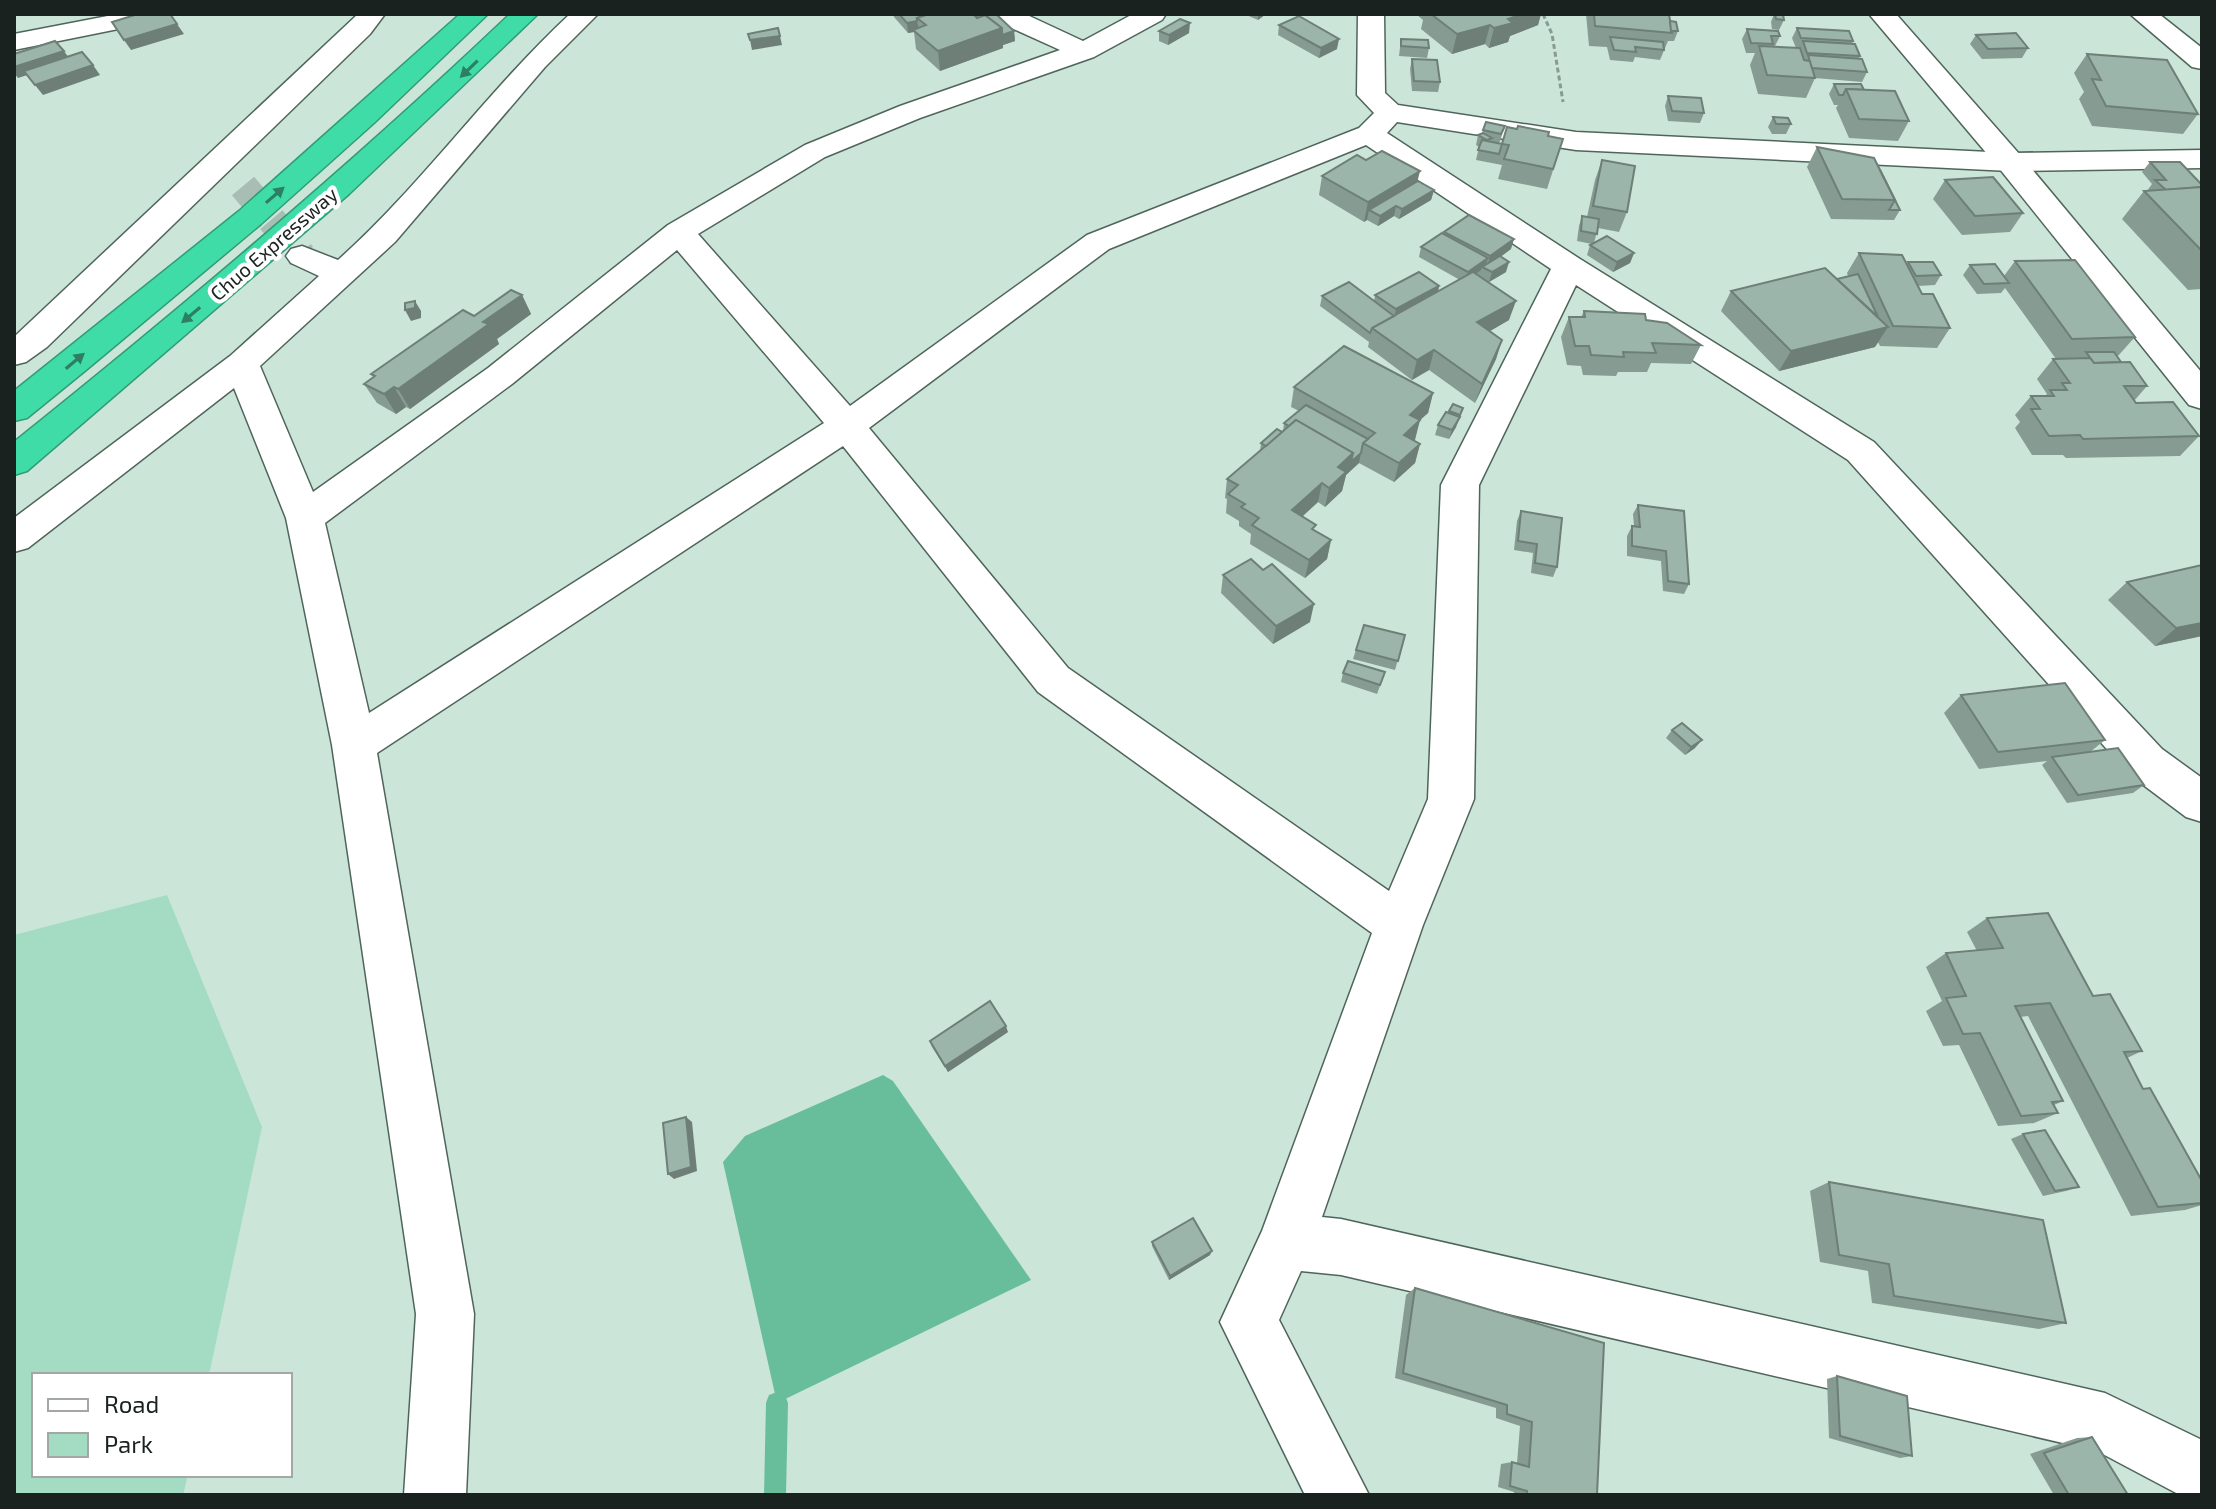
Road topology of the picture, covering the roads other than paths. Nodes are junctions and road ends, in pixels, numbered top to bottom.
1 (153, 14) edge
2 (372, 14) edge
3 (475, 14) edge
4 (525, 14) edge
5 (585, 14) edge
6 (1003, 14) edge
7 (1153, 14) edge
8 (1371, 14) edge
9 (1882, 14) edge
10 (2143, 14) edge
11 (14, 42) edge
12 (1084, 51) junction
13 (2202, 61) edge
14 (1380, 123) junction
15 (2202, 159) edge
16 (2010, 162) junction
17 (204, 177) junction
18 (243, 186) tunnel mouth
19 (679, 232) junction
20 (302, 256) tunnel mouth
21 (1569, 266) junction
22 (340, 273) junction
23 (14, 354) edge
24 (242, 364) junction
25 (2202, 397) edge
26 (14, 409) edge
27 (847, 426) junction
28 (14, 462) edge
29 (305, 518) junction
30 (14, 538) edge
31 (354, 745) junction
32 (2202, 803) edge
33 (1399, 925) junction
34 (1286, 1242) junction
35 (2202, 1473) edge
36 (435, 1495) edge
37 (1338, 1495) edge

1 - 11 street
2 - 17 street
26 -> 3 highway, Chuo Expressway
4 -> 28 highway, Chuo Expressway
5 - 22 street
6 - 12 street
7 - 12 street
8 - 14 street
9 - 16 street
10 - 13 street
12 - 19 street
14 - 16 street
14 - 21 street
14 - 27 street
15 - 16 street
16 - 25 street
17 - 18 street
17 - 23 street
19 - 27 street
19 - 29 street
20 - 22 street
21 - 32 street
21 - 33 street
22 - 24 street
24 - 29 street
24 - 30 street
27 - 31 street
27 - 33 street
29 - 31 street
31 - 36 street
33 - 34 street
34 - 35 street
34 - 37 street

